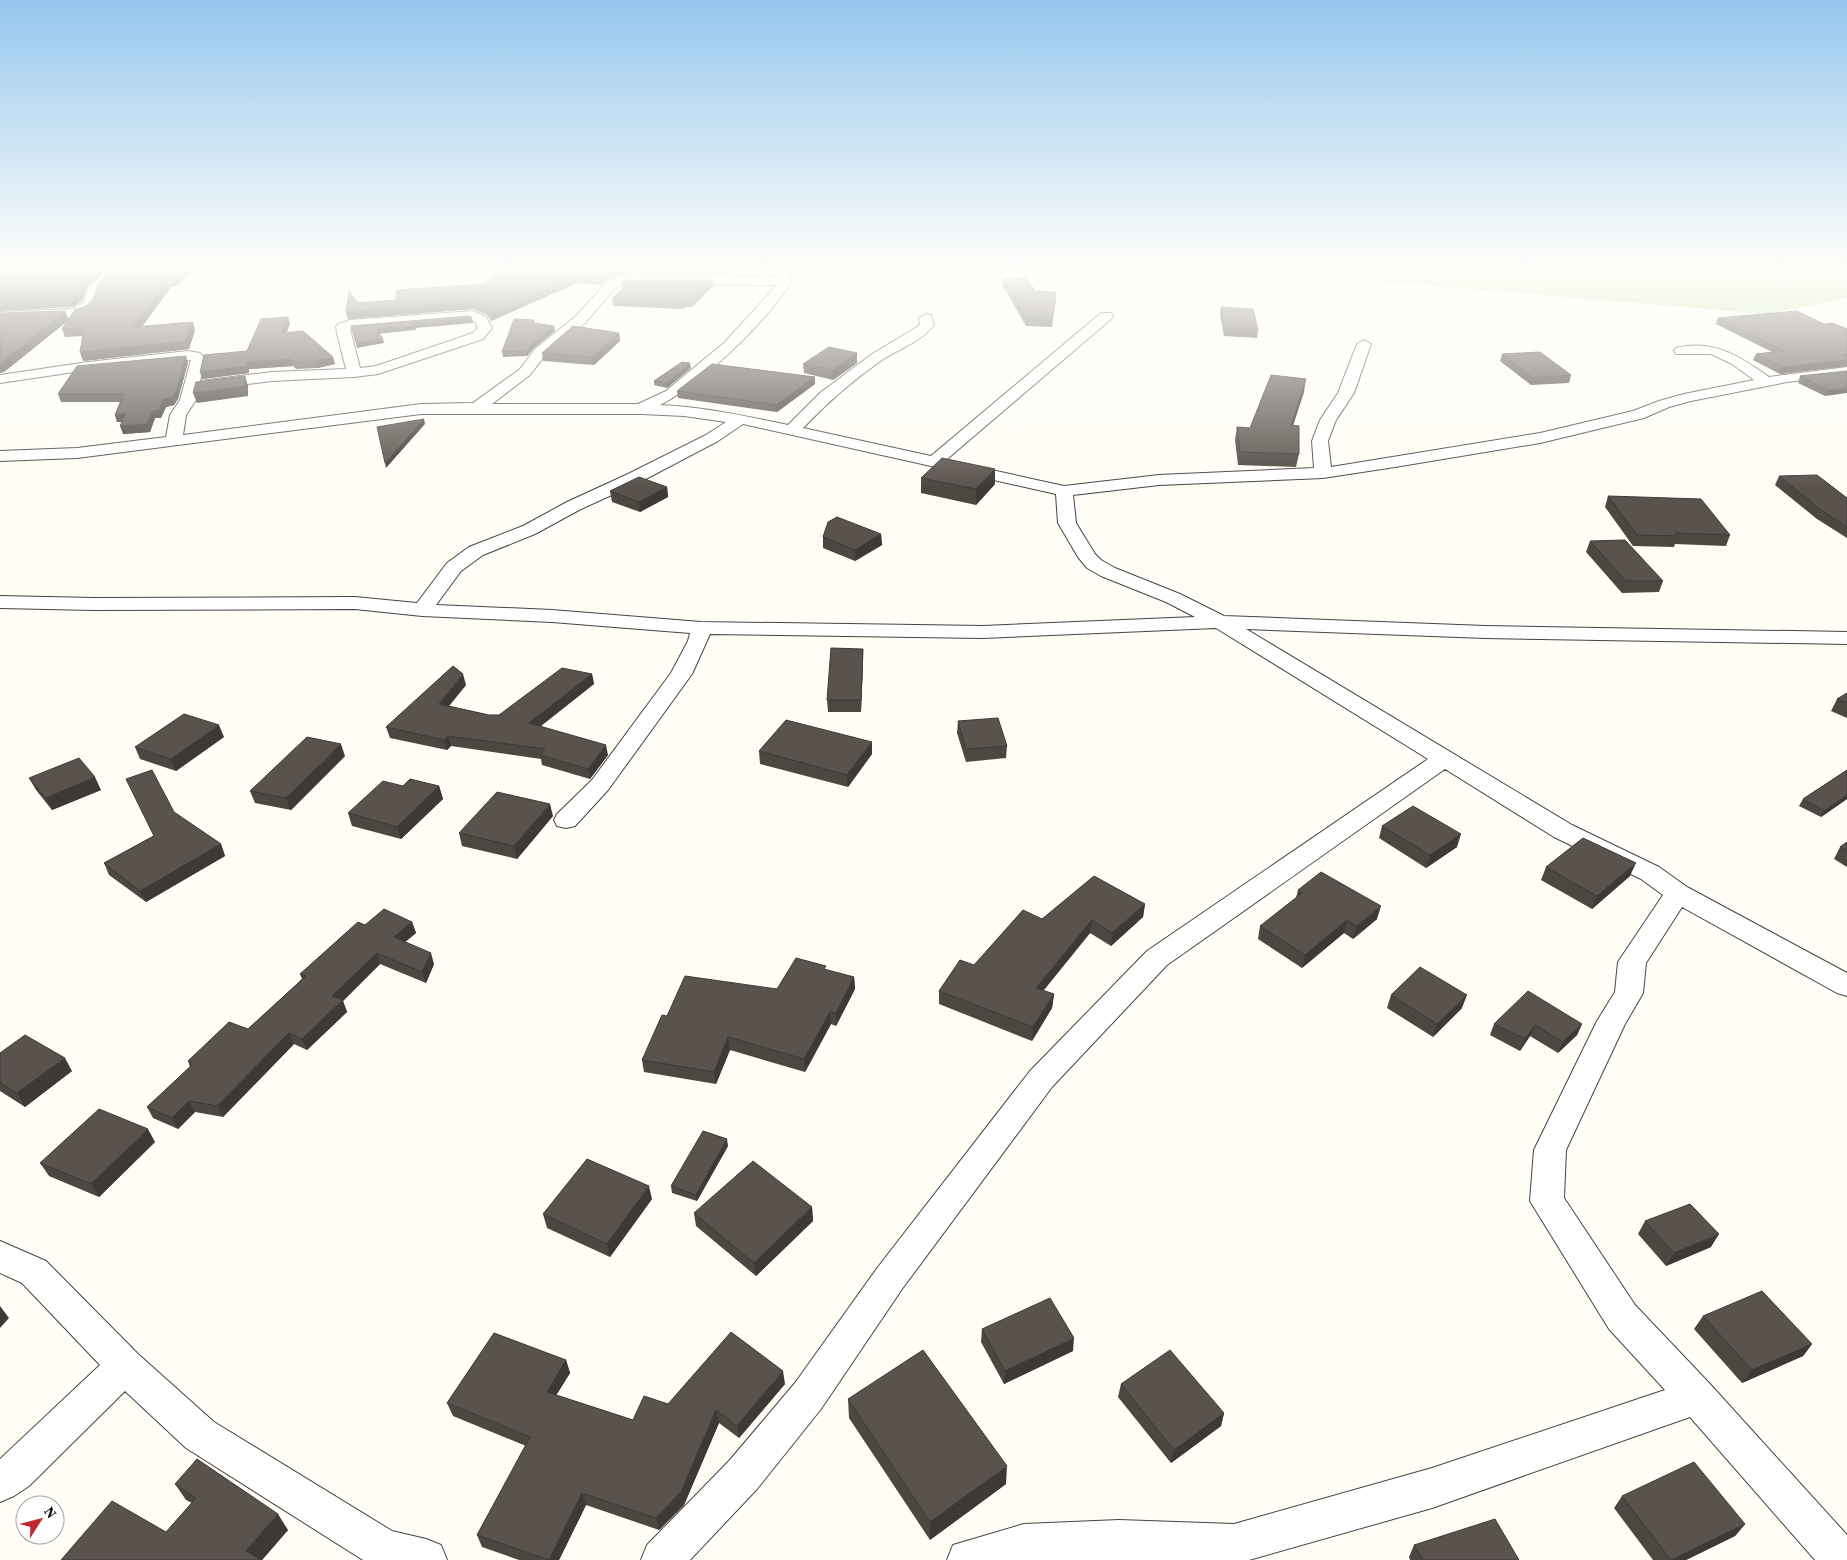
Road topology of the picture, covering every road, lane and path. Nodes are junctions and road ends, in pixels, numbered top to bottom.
1 (346, 343) edge
2 (458, 343) edge
3 (552, 343) edge
4 (732, 343) edge
5 (901, 343) edge
6 (1074, 343) edge
7 (1364, 344) dead end
8 (1681, 351) dead end
9 (1847, 371) edge
10 (354, 373) junction
11 (0, 379) edge
12 (1766, 382) junction
13 (191, 387) junction
14 (477, 408) junction
15 (642, 409) junction
16 (740, 419) junction
17 (793, 429) junction
18 (173, 441) junction
19 (0, 456) edge
20 (934, 462) junction
21 (1323, 473) junction
22 (1064, 491) junction
23 (0, 602) edge
24 (422, 610) junction
25 (1220, 622) junction
26 (701, 628) junction
27 (1847, 638) edge
28 (1444, 759) junction
29 (566, 820) dead end
30 (1678, 893) junction
31 (1847, 986) edge
32 (0, 1256) edge
33 (125, 1366) junction
34 (1698, 1397) junction
35 (0, 1482) edge
36 (426, 1560) edge
37 (662, 1560) edge
38 (968, 1560) edge
39 (1842, 1560) edge

1 - 10 street
2 - 10 street
3 - 14 street
4 - 15 street
5 - 17 street
6 - 20 street
7 - 21 street
8 - 12 street
9 - 12 street
10 - 13 street
11 - 13 street
12 - 21 street
13 - 18 street
14 - 15 street
14 - 18 street
15 - 16 street
16 - 17 street
16 - 24 street
17 - 20 street
18 - 19 street
20 - 22 street
21 - 22 street
22 - 25 street
23 - 24 street
24 - 26 street
25 - 26 street
25 - 27 street
25 - 28 street
26 - 29 street
28 - 30 street
28 - 37 street
30 - 31 street
30 - 34 street
32 - 33 street
33 - 35 street
33 - 36 street
34 - 38 street
34 - 39 street

